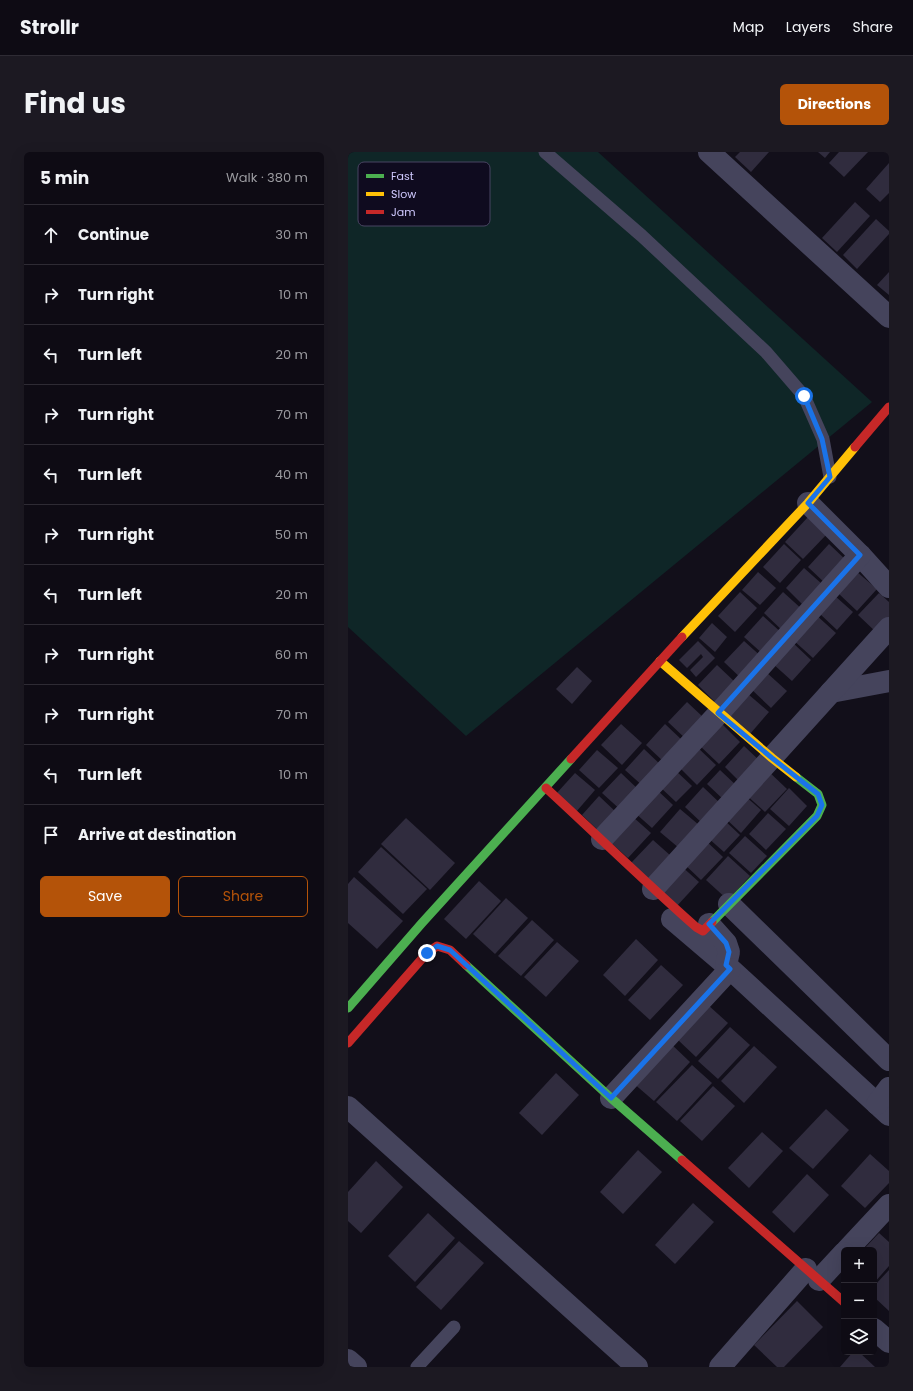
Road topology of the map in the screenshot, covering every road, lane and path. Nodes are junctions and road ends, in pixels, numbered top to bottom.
1 (545, 152) edge
2 (709, 152) edge
3 (889, 317) edge
4 (889, 407) edge
5 (830, 477) junction
6 (808, 503) junction
7 (860, 555) junction
8 (889, 587) edge
9 (889, 628) edge
10 (660, 662) junction
11 (889, 681) edge
12 (831, 692) junction
13 (718, 713) junction
14 (772, 758) junction
15 (546, 788) junction
16 (602, 839) junction
17 (653, 889) junction
18 (729, 904) junction
19 (670, 917) dead end
20 (709, 924) junction
21 (728, 967) junction
22 (348, 1008) edge
23 (348, 1043) edge
24 (889, 1060) edge
25 (611, 1098) junction
26 (885, 1102) edge
27 (348, 1107) edge
28 (889, 1205) edge
29 (850, 1247) edge
30 (841, 1255) edge
31 (813, 1275) junction
32 (841, 1299) edge
33 (454, 1327) dead end
34 (877, 1332) edge
35 (889, 1342) edge
36 (348, 1360) edge
37 (356, 1367) edge
38 (417, 1367) edge
39 (637, 1367) edge
40 (720, 1367) edge

1 - 5 lane
2 - 3 street
4 - 5 street
5 - 6 street
6 - 7 street
6 - 10 street
7 - 8 street
7 - 13 street
9 - 12 street
10 - 13 street
10 - 15 street
11 - 12 street
12 - 14 street
13 - 14 street
13 - 16 street
14 - 17 street
14 - 18 street
15 - 16 street
15 - 22 street
16 - 17 street
17 - 20 street
18 - 20 street
18 - 24 street
19 - 21 street
20 - 21 street
21 - 25 street
21 - 26 street
23 - 25 street
25 - 31 street
27 - 39 street
28 - 29 street
30 - 31 street
31 - 32 street
31 - 40 street
33 - 38 lane
34 - 35 street
36 - 37 street

